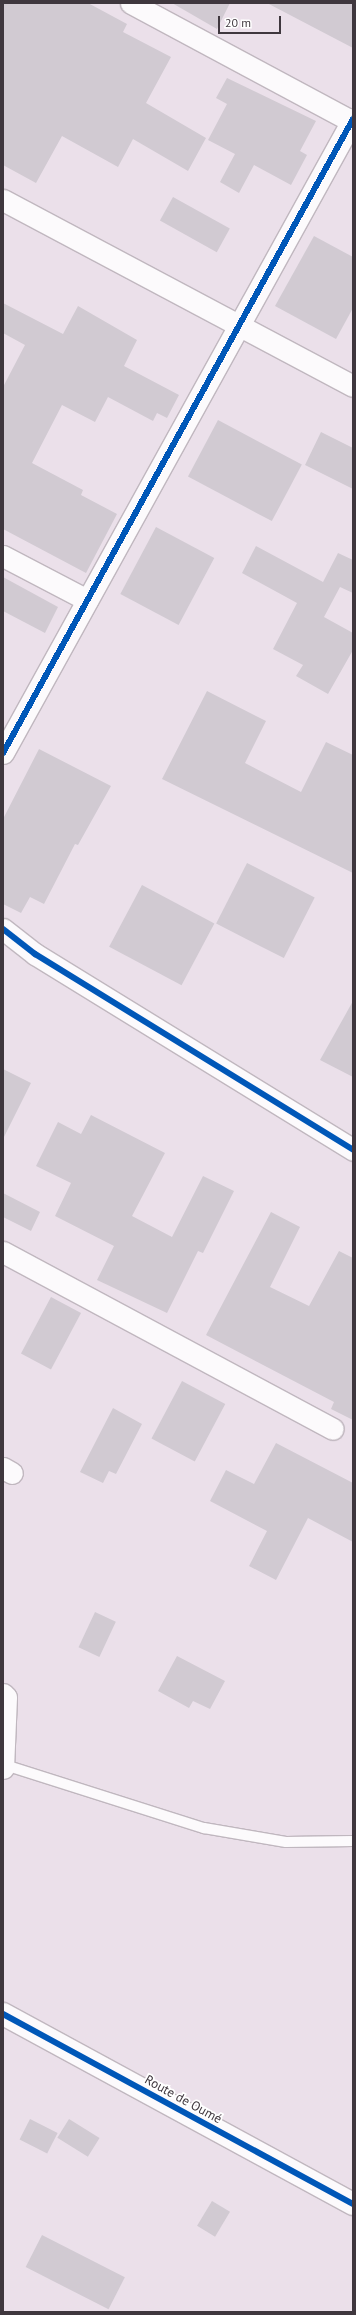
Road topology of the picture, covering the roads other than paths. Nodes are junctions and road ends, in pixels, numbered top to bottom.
1 (131, 3) edge
2 (352, 121) edge
3 (3, 200) edge
4 (239, 324) junction
5 (353, 386) edge
6 (3, 556) edge
7 (86, 600) junction
8 (3, 752) edge
9 (3, 929) edge
10 (353, 1150) edge
11 (3, 1252) edge
12 (333, 1429) dead end
13 (3, 1694) edge
14 (4, 1767) edge
15 (353, 1841) edge
16 (3, 2014) edge
17 (353, 2204) edge

1 - 2 street
2 - 4 street
3 - 4 street
4 - 5 street
4 - 7 street
6 - 7 street
7 - 8 street
9 - 10 street
11 - 12 street
13 - 14 street
14 - 15 lane
16 - 17 street, Route de Oumé

